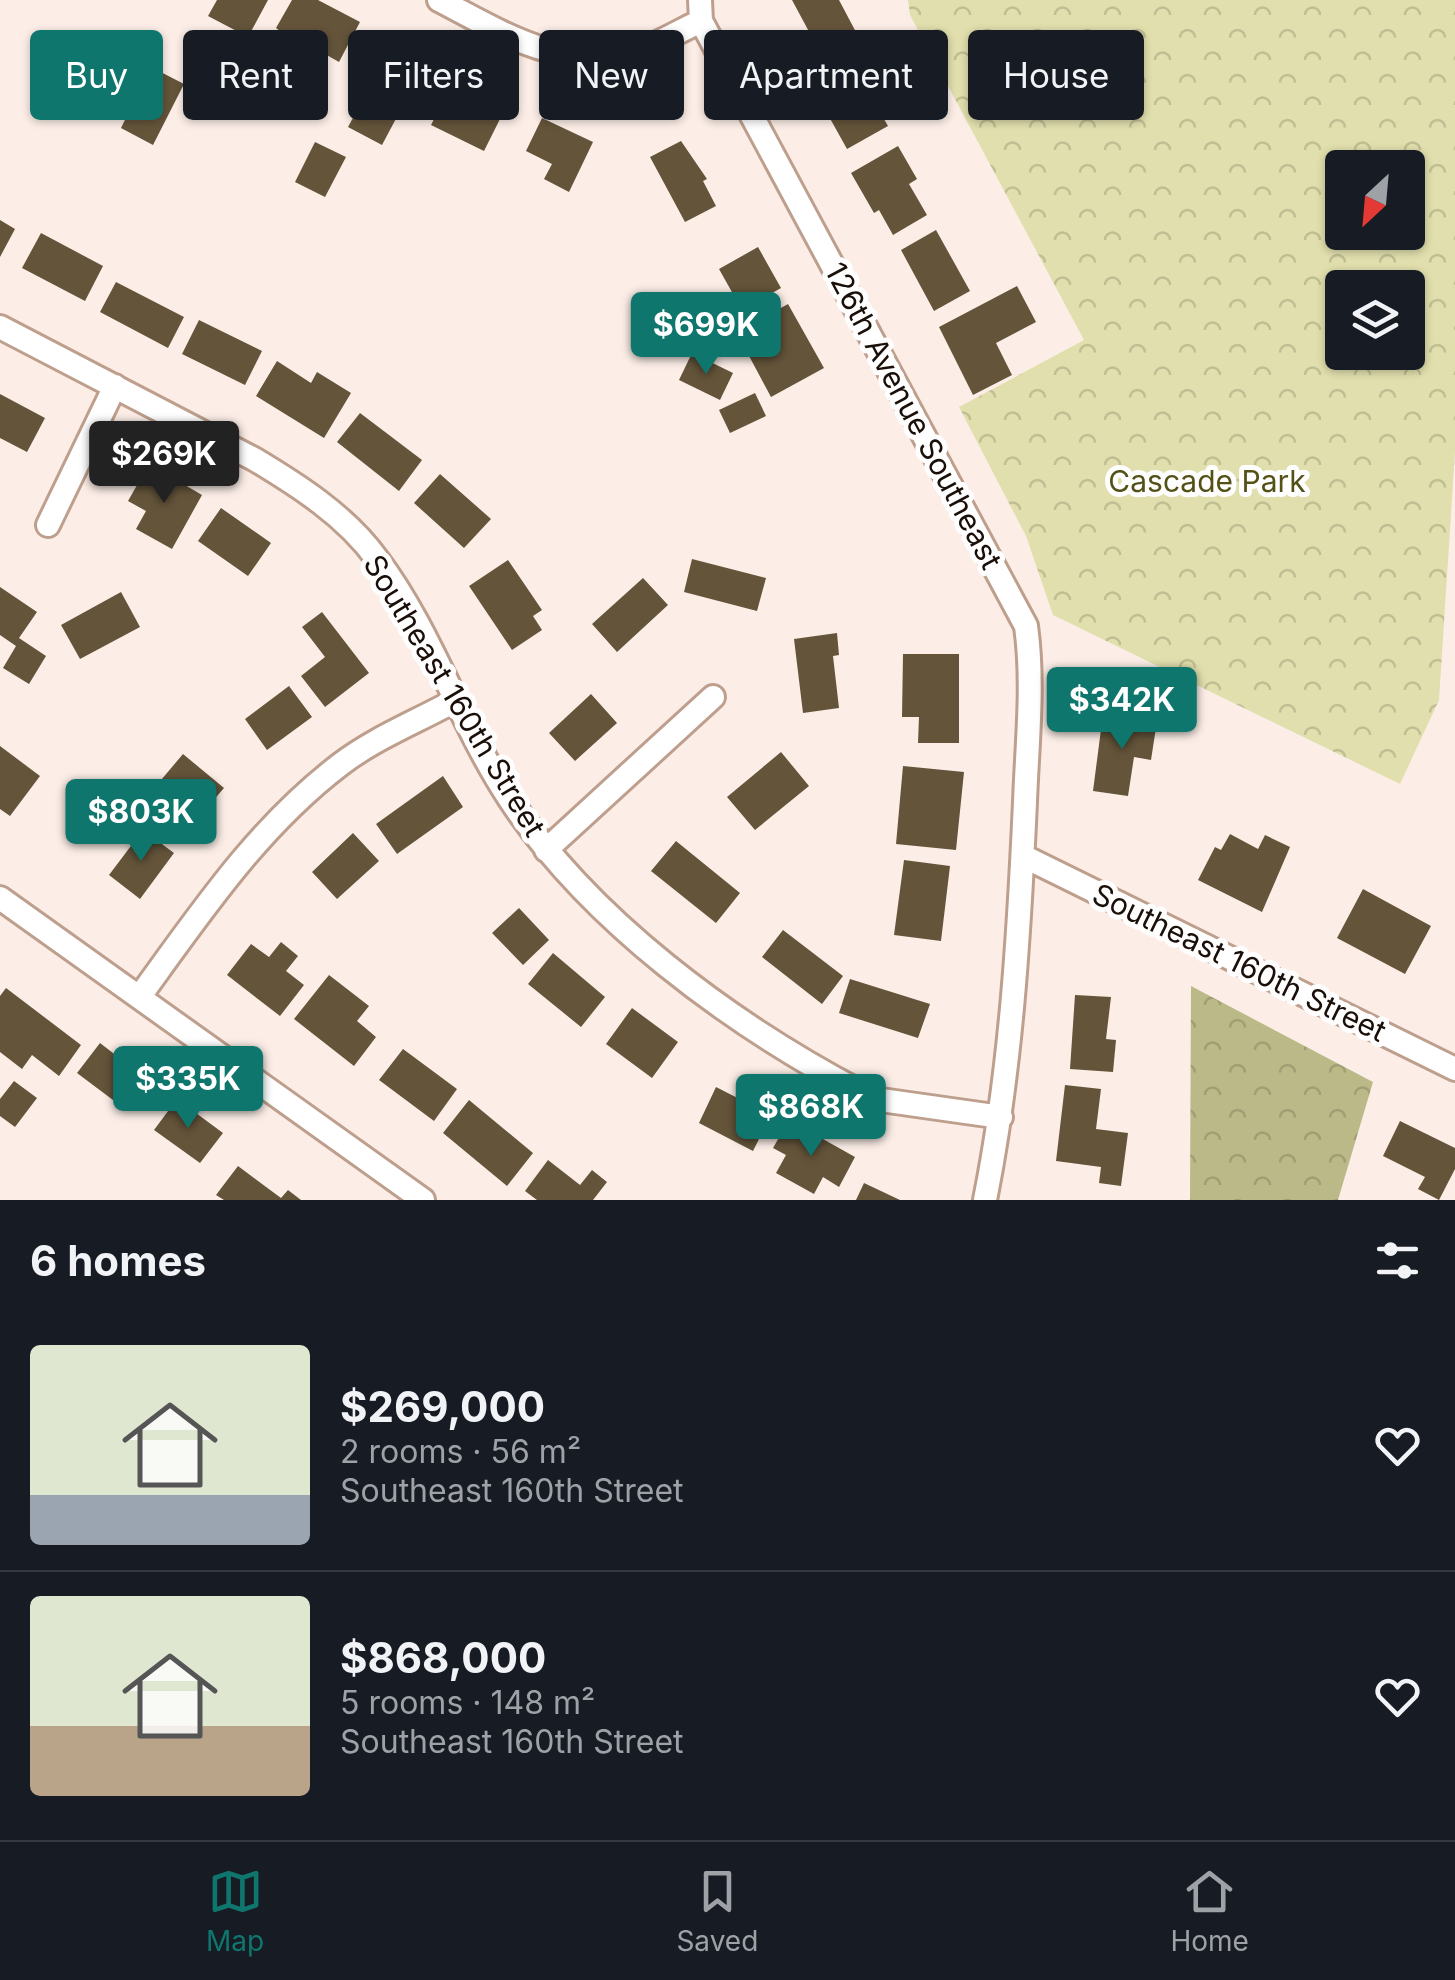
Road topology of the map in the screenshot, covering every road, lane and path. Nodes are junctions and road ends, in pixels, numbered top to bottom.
1 (439, 0) edge
2 (701, 11) edge
3 (0, 327) edge
4 (115, 386) junction
5 (48, 525) dead end
6 (714, 696) dead end
7 (456, 700) junction
8 (546, 850) junction
9 (1022, 856) junction
10 (4, 910) edge
11 (140, 996) junction
12 (1455, 1069) edge
13 (1002, 1118) junction
14 (423, 1200) edge
15 (985, 1200) edge

1 - 2 street
2 - 9 street, 126th Avenue Southeast
3 - 4 street, Southeast 160th Street
4 - 5 street
4 - 7 street, Southeast 160th Street
6 - 8 street
7 - 8 street, Southeast 160th Street
7 - 11 street
8 - 13 street, Southeast 160th Street
9 - 12 street, Southeast 160th Street
9 - 13 street, 126th Avenue Southeast
10 - 11 street
11 - 14 street
13 - 15 street, 126th Avenue Southeast

